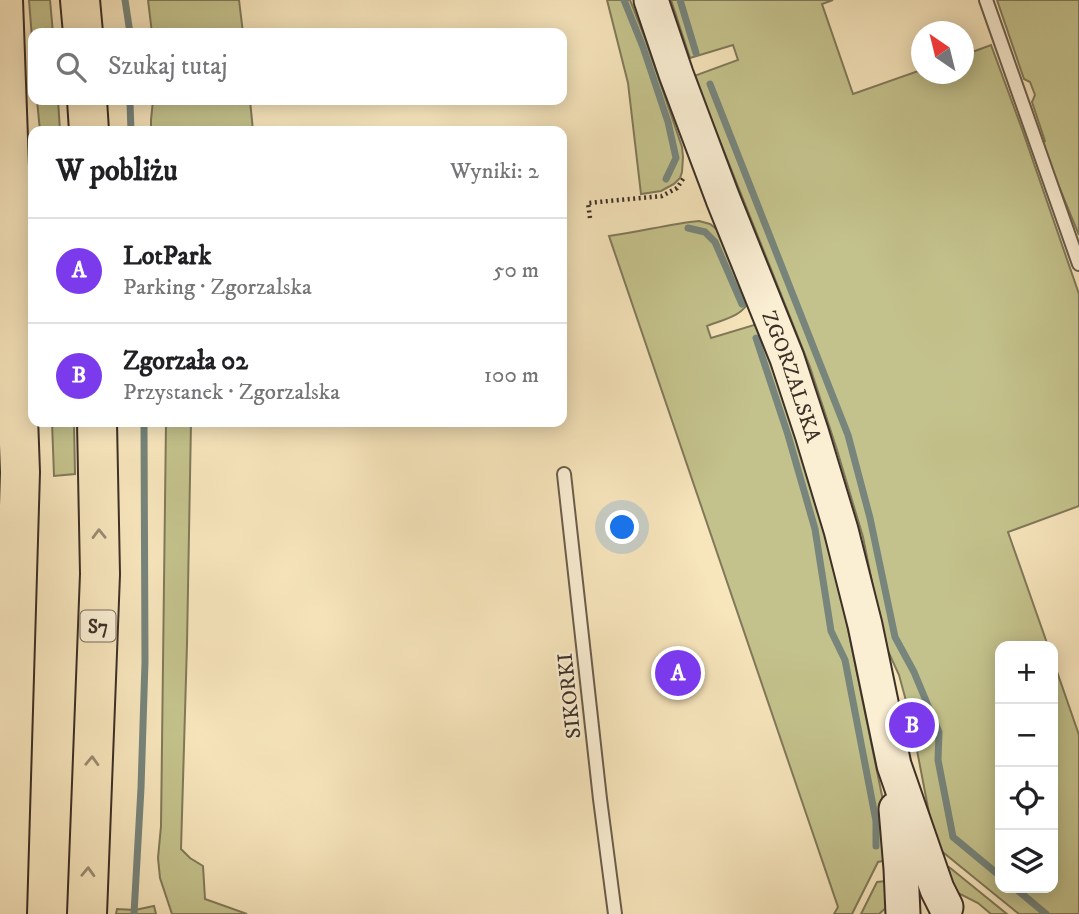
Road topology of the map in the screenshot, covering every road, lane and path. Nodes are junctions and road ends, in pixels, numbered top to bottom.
1 (3, 0) edge
2 (80, 0) edge
3 (651, 0) edge
4 (986, 0) edge
5 (83, 28) edge
6 (87, 105) edge
7 (89, 126) edge
8 (686, 175) dead end
9 (590, 218) dead end
10 (1079, 264) edge
11 (97, 427) edge
12 (564, 474) dead end
13 (894, 765) junction
14 (958, 910) edge
15 (7, 914) edge
16 (87, 914) edge
17 (615, 914) edge
18 (904, 914) edge

1 - 15 highway
2 - 5 highway
3 - 13 street, ZGORZALSKA
4 - 10 lane
6 - 7 highway
8 - 9 path
16 -> 11 highway, S7
12 - 17 lane, SIKORKI
13 - 14 street, ZGORZALSKA
13 - 18 street, ZGORZALSKA
14 - 18 street

